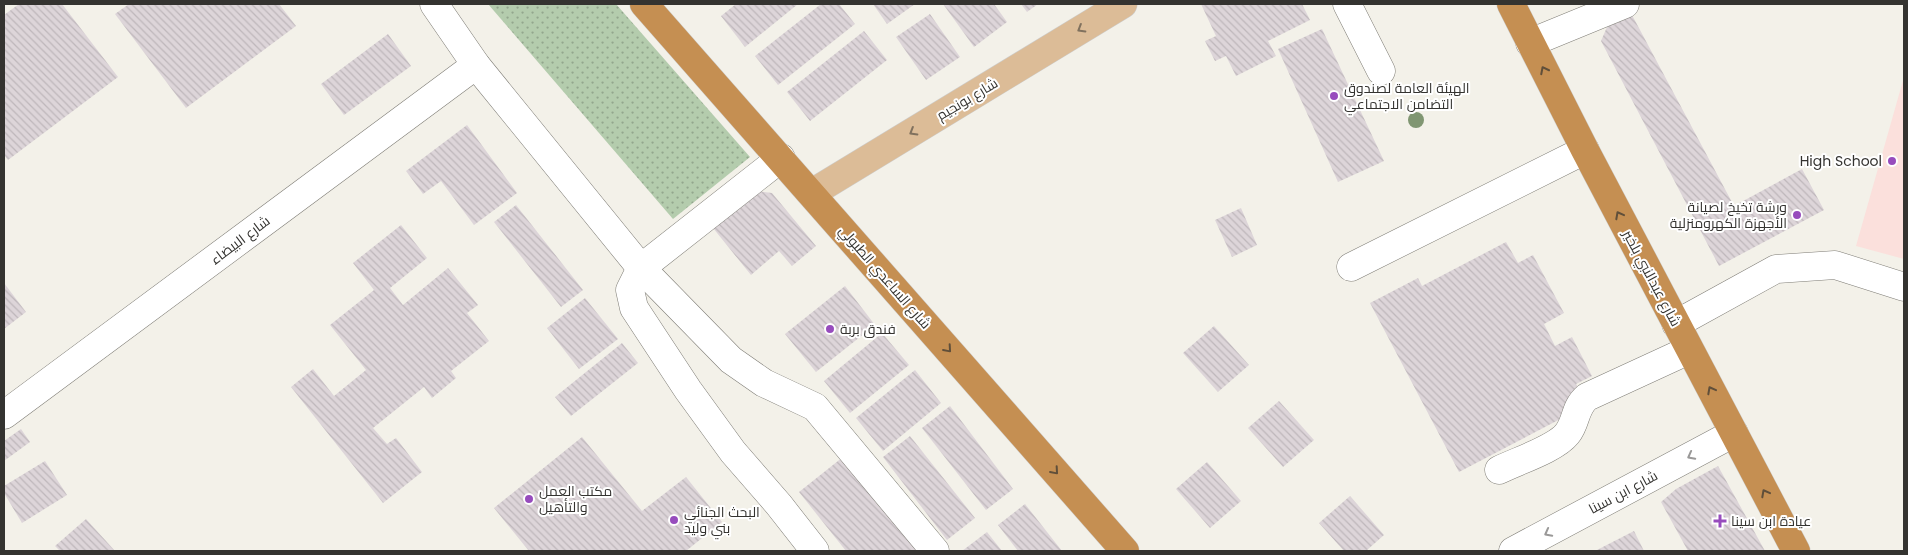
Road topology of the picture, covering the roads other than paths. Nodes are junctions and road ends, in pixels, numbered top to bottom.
1 (434, 4) edge
2 (644, 4) edge
3 (1347, 4) edge
4 (1511, 4) edge
5 (1625, 4) edge
6 (1111, 7) edge
7 (1530, 43) junction
8 (476, 65) junction
9 (1381, 71) dead end
10 (1585, 150) junction
11 (781, 158) junction
12 (812, 193) junction
13 (1351, 267) dead end
14 (641, 268) junction
15 (1904, 287) edge
16 (1676, 324) junction
17 (1690, 350) junction
18 (4, 415) edge
19 (1734, 433) junction
20 (1499, 470) dead end
21 (815, 551) edge
22 (935, 551) edge
23 (1125, 551) edge
24 (1513, 551) edge
25 (1796, 551) edge

1 - 8 street
2 - 11 highway, شارع الساعدي الطبولي
3 - 9 street
4 - 7 highway, شارع عبدالنبي بلخير
5 - 7 street
6 -> 12 main road, شارع بونجيم
10 -> 7 highway, شارع عبدالنبي بلخير
8 - 14 street
8 - 18 street, شارع البيضاء
10 - 13 street
16 -> 10 highway, شارع عبدالنبي بلخير
11 - 12 highway, شارع الساعدي الطبولي
11 - 14 street
12 -> 23 highway, شارع الساعدي الطبولي
14 - 21 street
14 - 22 street
15 - 16 street
16 - 17 highway, شارع عبدالنبي بلخير
19 -> 17 highway, شارع عبدالنبي بلخير
17 - 20 street
19 -> 24 street, شارع ابن سينا
25 -> 19 highway, شارع عبدالنبي بلخير

